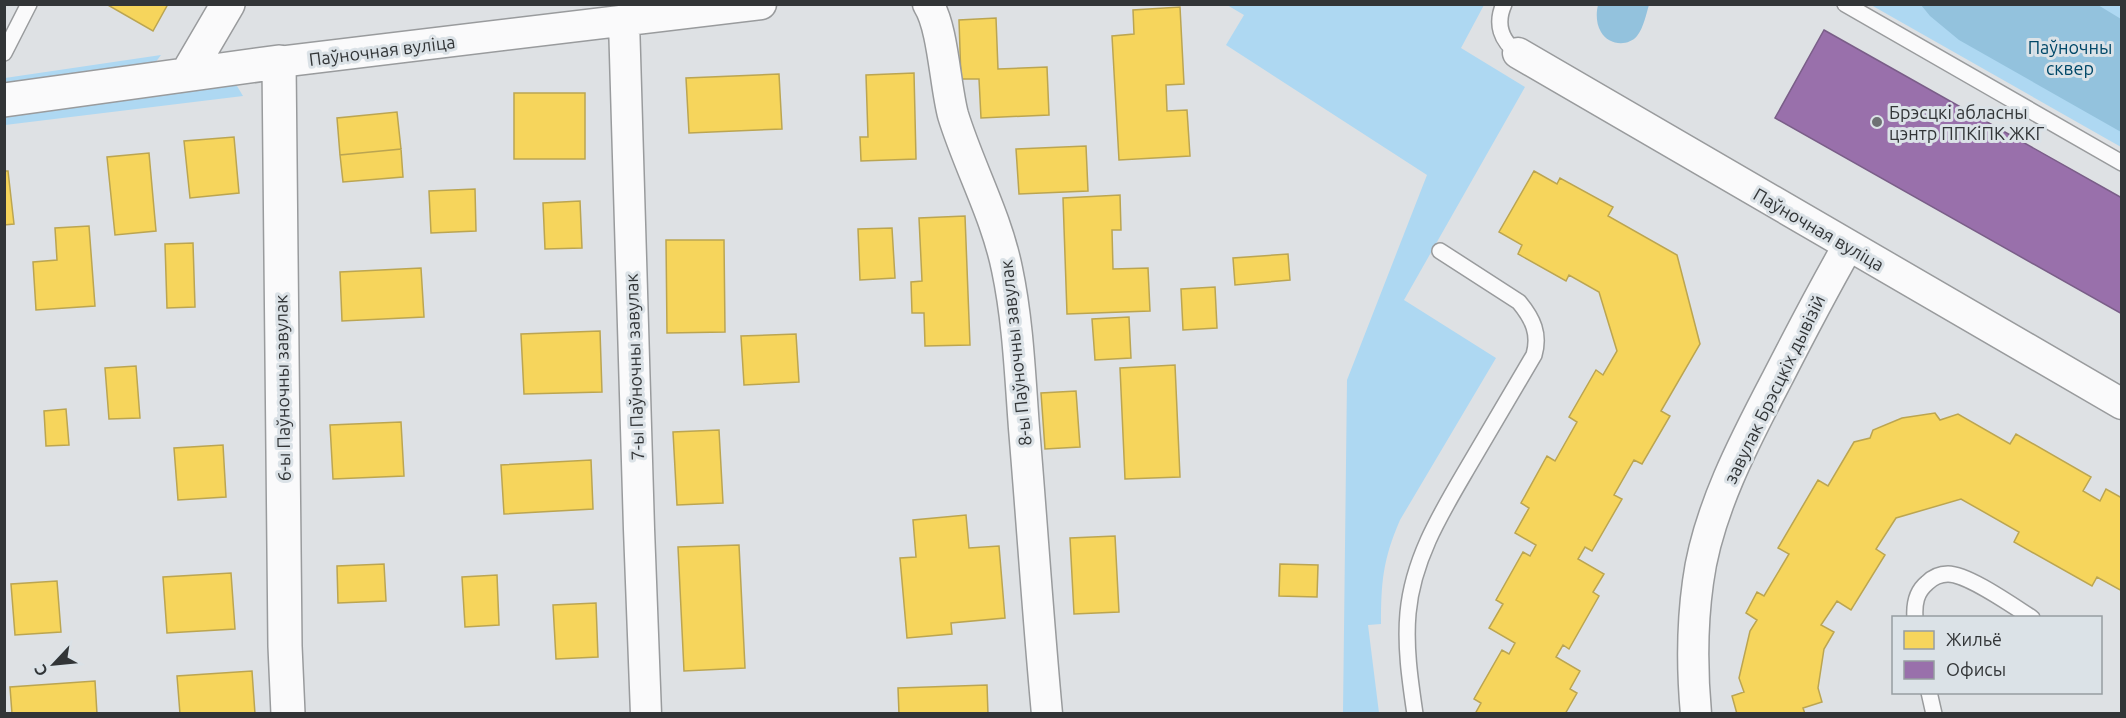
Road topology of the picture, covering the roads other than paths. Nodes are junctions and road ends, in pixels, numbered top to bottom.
1 (29, 4) edge
2 (228, 4) edge
3 (761, 4) edge
4 (928, 4) edge
5 (1504, 4) edge
6 (1845, 4) edge
7 (624, 21) junction
8 (4, 53) edge
9 (1518, 53) joint
10 (279, 62) junction
11 (187, 74) junction
12 (4, 100) edge
13 (2121, 163) edge
14 (1848, 246) junction
15 (1440, 251) dead end
16 (2121, 404) edge
17 (1915, 616) edge
18 (2029, 616) edge
19 (1929, 694) edge
20 (288, 714) edge
21 (646, 714) edge
22 (1047, 714) edge
23 (1415, 714) edge
24 (1696, 714) edge
25 (1934, 714) edge

1 - 8 lane
2 - 11 street
3 - 7 street, Паўночная вуліца
4 - 22 street, 8-ы Паўночны завулак
5 - 9 lane
6 - 13 lane
7 - 10 street, Паўночная вуліца
7 - 21 street, 7-ы Паўночны завулак
9 - 14 street, Паўночная вуліца
10 - 11 street, Паўночная вуліца
10 - 20 street, 6-ы Паўночны завулак
11 - 12 street, Паўночная вуліца
14 - 16 street, Паўночная вуліца
14 - 24 street, завулак Брэсцкіх дывізій
15 - 23 lane
17 - 18 lane
19 - 25 lane

